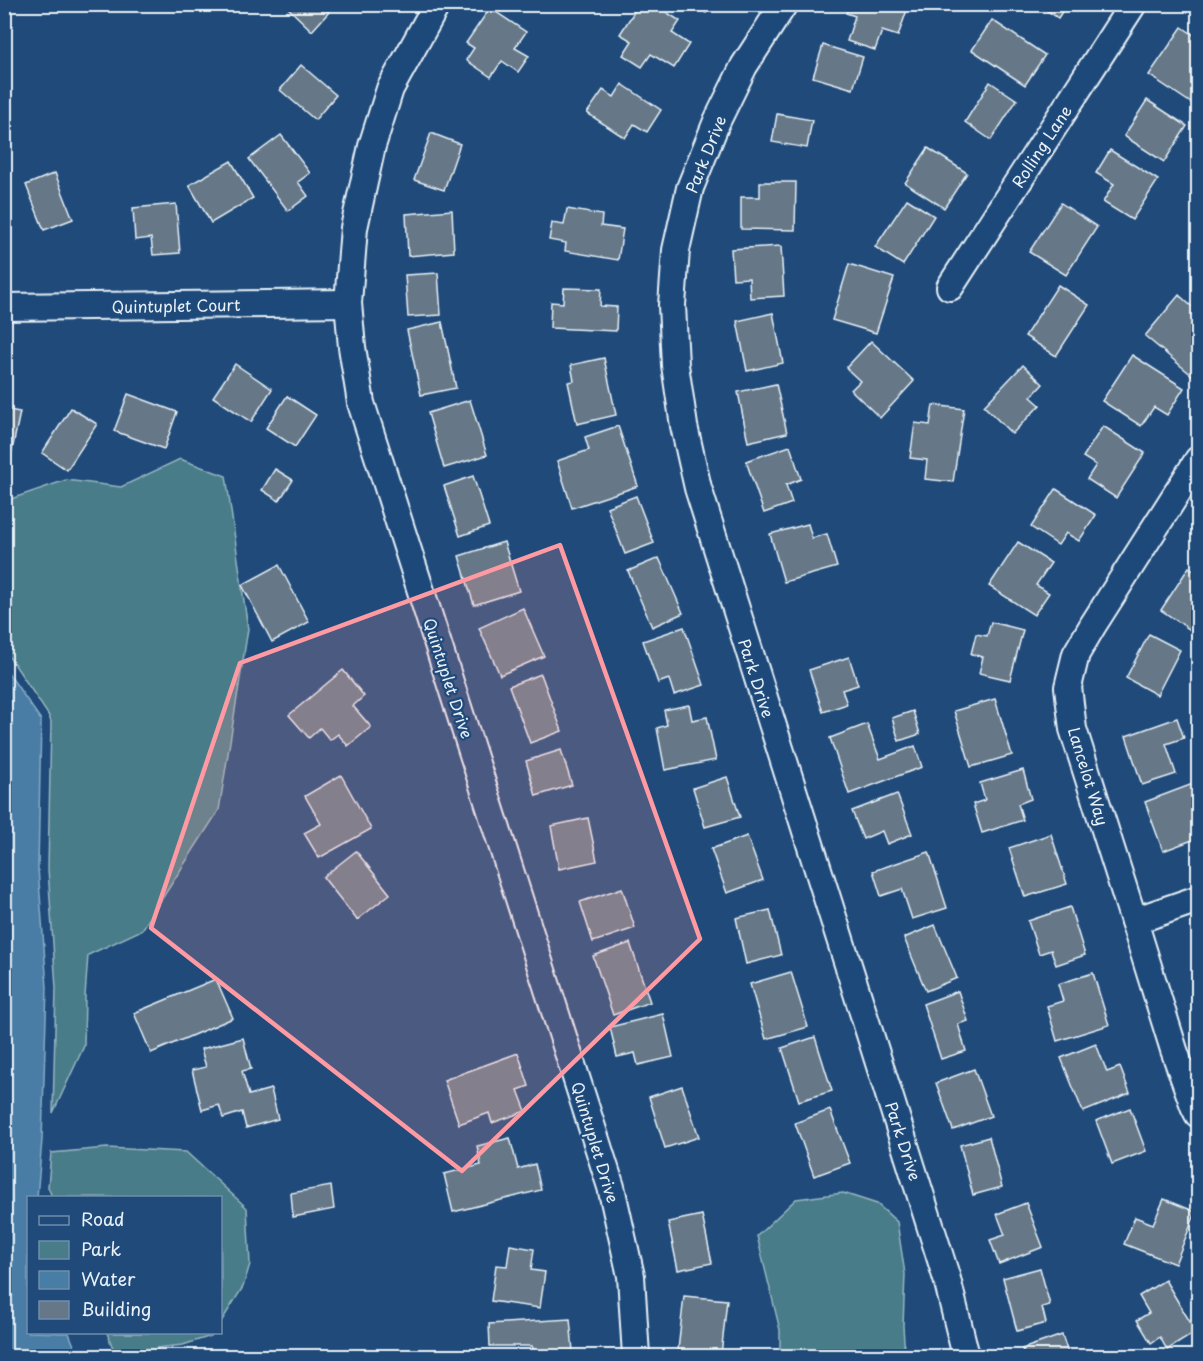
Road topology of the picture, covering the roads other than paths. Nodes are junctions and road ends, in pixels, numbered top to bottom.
1 (437, 4) edge
2 (784, 4) edge
3 (1133, 4) edge
4 (950, 287) dead end
5 (348, 303) junction
6 (4, 307) edge
7 (1198, 460) edge
8 (1198, 899) edge
9 (1134, 921) junction
10 (1198, 1114) edge
11 (636, 1356) edge
12 (966, 1356) edge

1 - 5 street, Quintuplet Drive
2 - 12 street, Park Drive
3 - 4 street, Rolling Lane
5 - 6 street, Quintuplet Court
5 - 11 street, Quintuplet Drive
7 - 9 street, Lancelot Way
8 - 9 street
9 - 10 street, Lancelot Way

